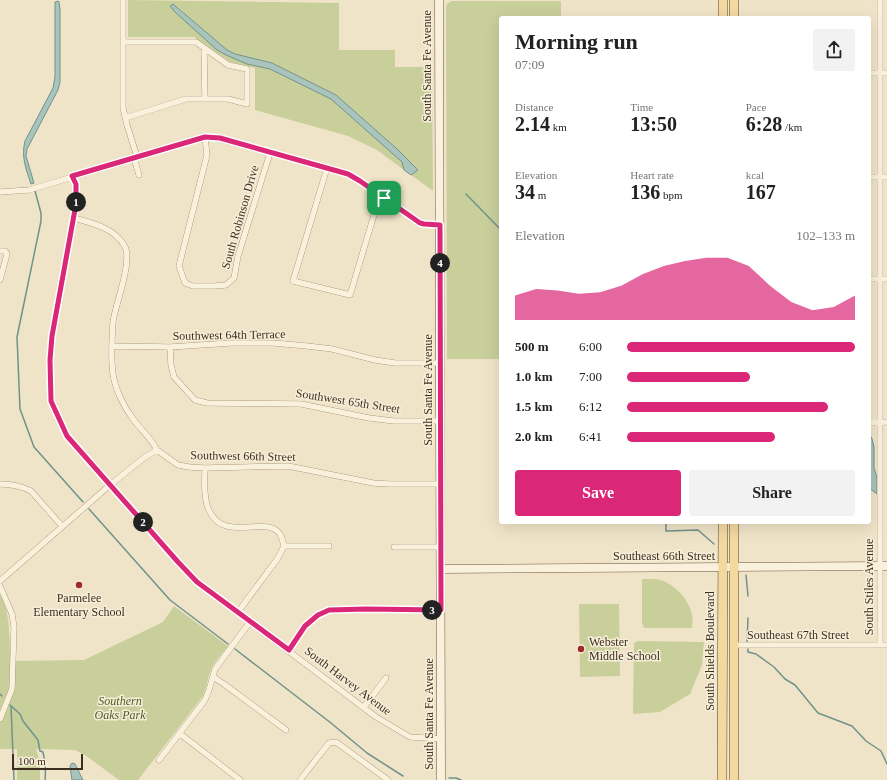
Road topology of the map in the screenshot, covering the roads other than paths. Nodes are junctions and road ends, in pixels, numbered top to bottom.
1 (123, 0) edge
2 (439, 0) edge
3 (722, 0) edge
4 (734, 0) edge
5 (880, 0) edge
6 (722, 16) edge
7 (734, 16) edge
8 (123, 42) junction
9 (204, 48) junction
10 (871, 73) edge
11 (880, 73) junction
12 (887, 73) edge
13 (205, 99) junction
14 (125, 118) junction
15 (205, 137) junction
16 (270, 153) junction
17 (136, 158) junction
18 (327, 168) junction
19 (139, 175) dead end
20 (72, 176) junction
21 (871, 177) edge
22 (884, 177) edge
23 (0, 192) edge
24 (384, 198) junction
25 (74, 218) junction
26 (440, 225) junction
27 (2, 251) edge
28 (871, 279) edge
29 (884, 279) edge
30 (0, 280) edge
31 (113, 346) junction
32 (170, 347) junction
33 (440, 363) junction
34 (440, 421) junction
35 (871, 422) edge
36 (880, 422) junction
37 (887, 422) edge
38 (157, 450) junction
39 (205, 468) junction
40 (0, 484) edge
41 (440, 484) junction
42 (110, 485) junction
43 (723, 524) edge
44 (734, 524) edge
45 (62, 526) junction
46 (284, 546) junction
47 (329, 546) dead end
48 (394, 547) dead end
49 (441, 547) junction
50 (884, 566) edge
51 (722, 568) junction
52 (734, 568) junction
53 (441, 569) junction
54 (0, 581) edge
55 (0, 586) edge
56 (441, 610) junction
57 (238, 612) junction
58 (250, 622) junction
59 (734, 645) junction
60 (880, 645) junction
61 (887, 645) edge
62 (289, 650) junction
63 (213, 677) junction
64 (386, 678) dead end
65 (364, 707) junction
66 (0, 719) edge
67 (286, 730) dead end
68 (179, 733) junction
69 (441, 739) junction
70 (159, 760) dead end
71 (240, 780) edge
72 (300, 780) edge
73 (388, 780) edge
74 (441, 780) edge
75 (722, 780) edge
76 (734, 780) edge

1 - 8 street
2 - 26 main road, South Santa Fe Avenue
3 - 6 main road
4 - 7 main road
5 - 11 street, South Stiles Avenue
8 - 9 street
8 - 14 street
9 - 13 street
9 - 13 street
10 - 11 street
11 - 12 street
11 - 22 street, South Stiles Avenue
13 - 14 street
14 - 17 street
15 - 16 street
15 - 16 street, South Robinson Drive
15 - 17 street
16 - 18 street
17 - 19 street
17 - 20 street
18 - 24 street
18 - 24 street
20 - 23 street
20 - 25 street, South Harvey Avenue
21 - 22 street
22 - 29 street, South Stiles Avenue
24 - 26 street
25 - 31 street, Southwest 66th Street
25 - 42 street, South Harvey Avenue
26 - 33 main road, South Santa Fe Avenue
27 - 30 street
28 - 29 street
29 - 36 street, South Stiles Avenue
31 - 32 street, Southwest 64th Terrace
31 - 38 street, Southwest 66th Street
32 - 33 street, Southwest 64th Terrace
32 - 34 street, Southwest 65th Street
33 - 34 main road, South Santa Fe Avenue
34 - 41 main road, South Santa Fe Avenue
35 - 36 street
36 - 37 street
36 - 50 street, South Stiles Avenue
38 - 39 street, Southwest 66th Street
38 - 42 street
39 - 41 street, Southwest 66th Street
39 - 46 street
40 - 45 street
41 - 49 main road, South Santa Fe Avenue
42 - 45 street
42 - 57 street, South Harvey Avenue
43 - 51 main road, South Shields Boulevard
44 - 52 main road, South Shields Boulevard
45 - 54 street
46 - 47 street
46 - 57 street
48 - 49 street
49 - 53 main road, South Santa Fe Avenue
50 - 52 main road, Southeast 66th Street
50 - 60 street, South Stiles Avenue
51 - 52 main road, Southeast 66th Street
51 - 53 main road, Southeast 66th Street
51 - 75 main road, South Shields Boulevard
52 - 59 main road, South Shields Boulevard
53 - 56 main road, South Santa Fe Avenue
55 - 66 street
56 - 62 street
56 - 69 main road, South Santa Fe Avenue
57 - 58 street, South Harvey Avenue
58 - 62 street, South Harvey Avenue
58 - 63 street
59 - 60 street, Southeast 67th Street
59 - 76 main road, South Shields Boulevard
60 - 61 street, Southeast 67th Street
62 - 65 street, South Harvey Avenue
63 - 67 street
63 - 68 street
64 - 65 street
65 - 69 street, South Harvey Avenue
68 - 70 street
68 - 71 street
69 - 74 main road, South Santa Fe Avenue
72 - 73 street

